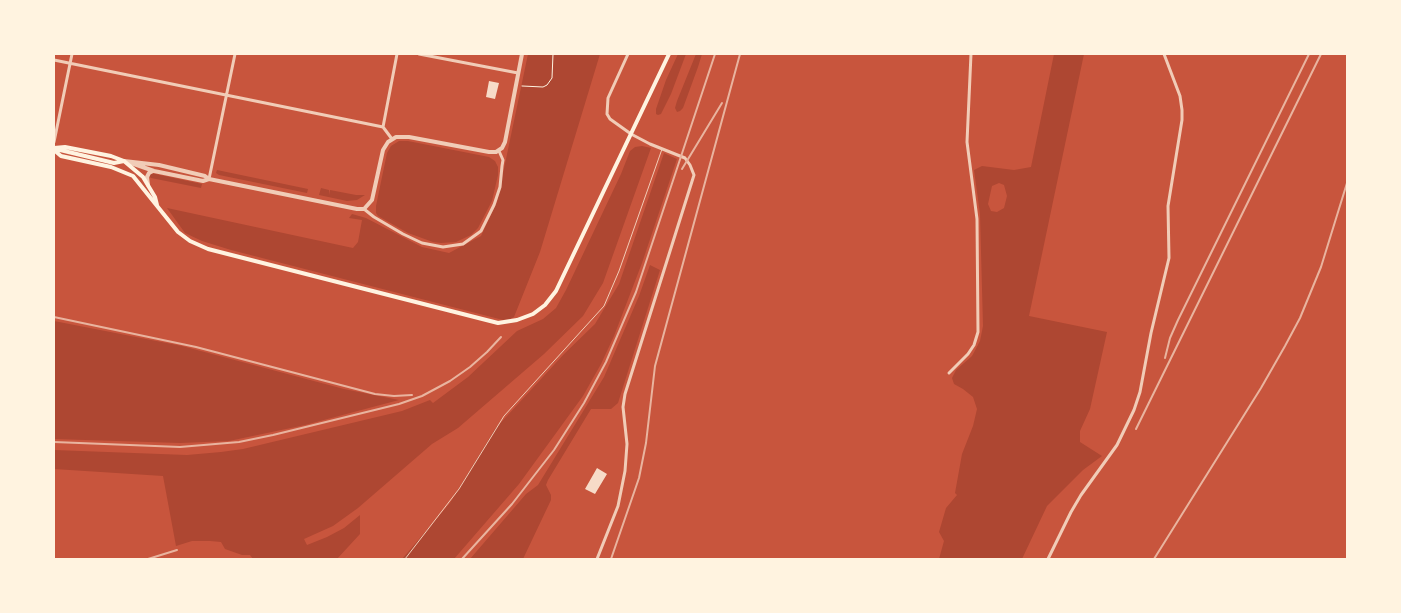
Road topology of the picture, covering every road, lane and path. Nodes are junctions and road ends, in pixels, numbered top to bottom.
1 (72, 54) edge
2 (235, 54) edge
3 (397, 54) edge
4 (419, 54) edge
5 (522, 54) edge
6 (553, 54) edge
7 (628, 54) edge
8 (669, 54) edge
9 (970, 54) edge
10 (1164, 54) edge
11 (54, 60) edge
12 (70, 64) junction
13 (518, 73) junction
14 (522, 86) dead end
15 (226, 95) junction
16 (383, 127) junction
17 (631, 134) junction
18 (392, 139) junction
19 (54, 142) edge
20 (662, 148) junction
21 (54, 149) edge
22 (499, 150) junction
23 (124, 161) junction
24 (155, 164) junction
25 (154, 170) junction
26 (209, 179) junction
27 (148, 185) junction
28 (157, 205) junction
29 (364, 209) junction
30 (949, 373) dead end
31 (404, 559) edge
32 (597, 559) edge
33 (1048, 559) edge

1 - 12 street
2 - 15 street
3 - 16 street
4 - 13 street
5 - 13 street
6 - 14 path
7 - 17 street
8 - 17 main road
9 - 30 street
10 - 33 street
11 - 12 street
12 - 15 street
12 - 19 street
13 - 22 street
15 - 16 street
15 - 26 street
16 - 18 street
17 - 20 street
17 - 28 main road
18 - 22 street
18 - 29 street
20 - 31 lane
20 - 32 street
21 - 23 main road
21 - 28 main road
22 - 29 street
23 - 24 street
23 - 25 street
23 - 27 main road
24 - 25 street
24 - 26 street
25 - 26 street
25 - 27 street
26 - 29 street
27 - 28 main road

